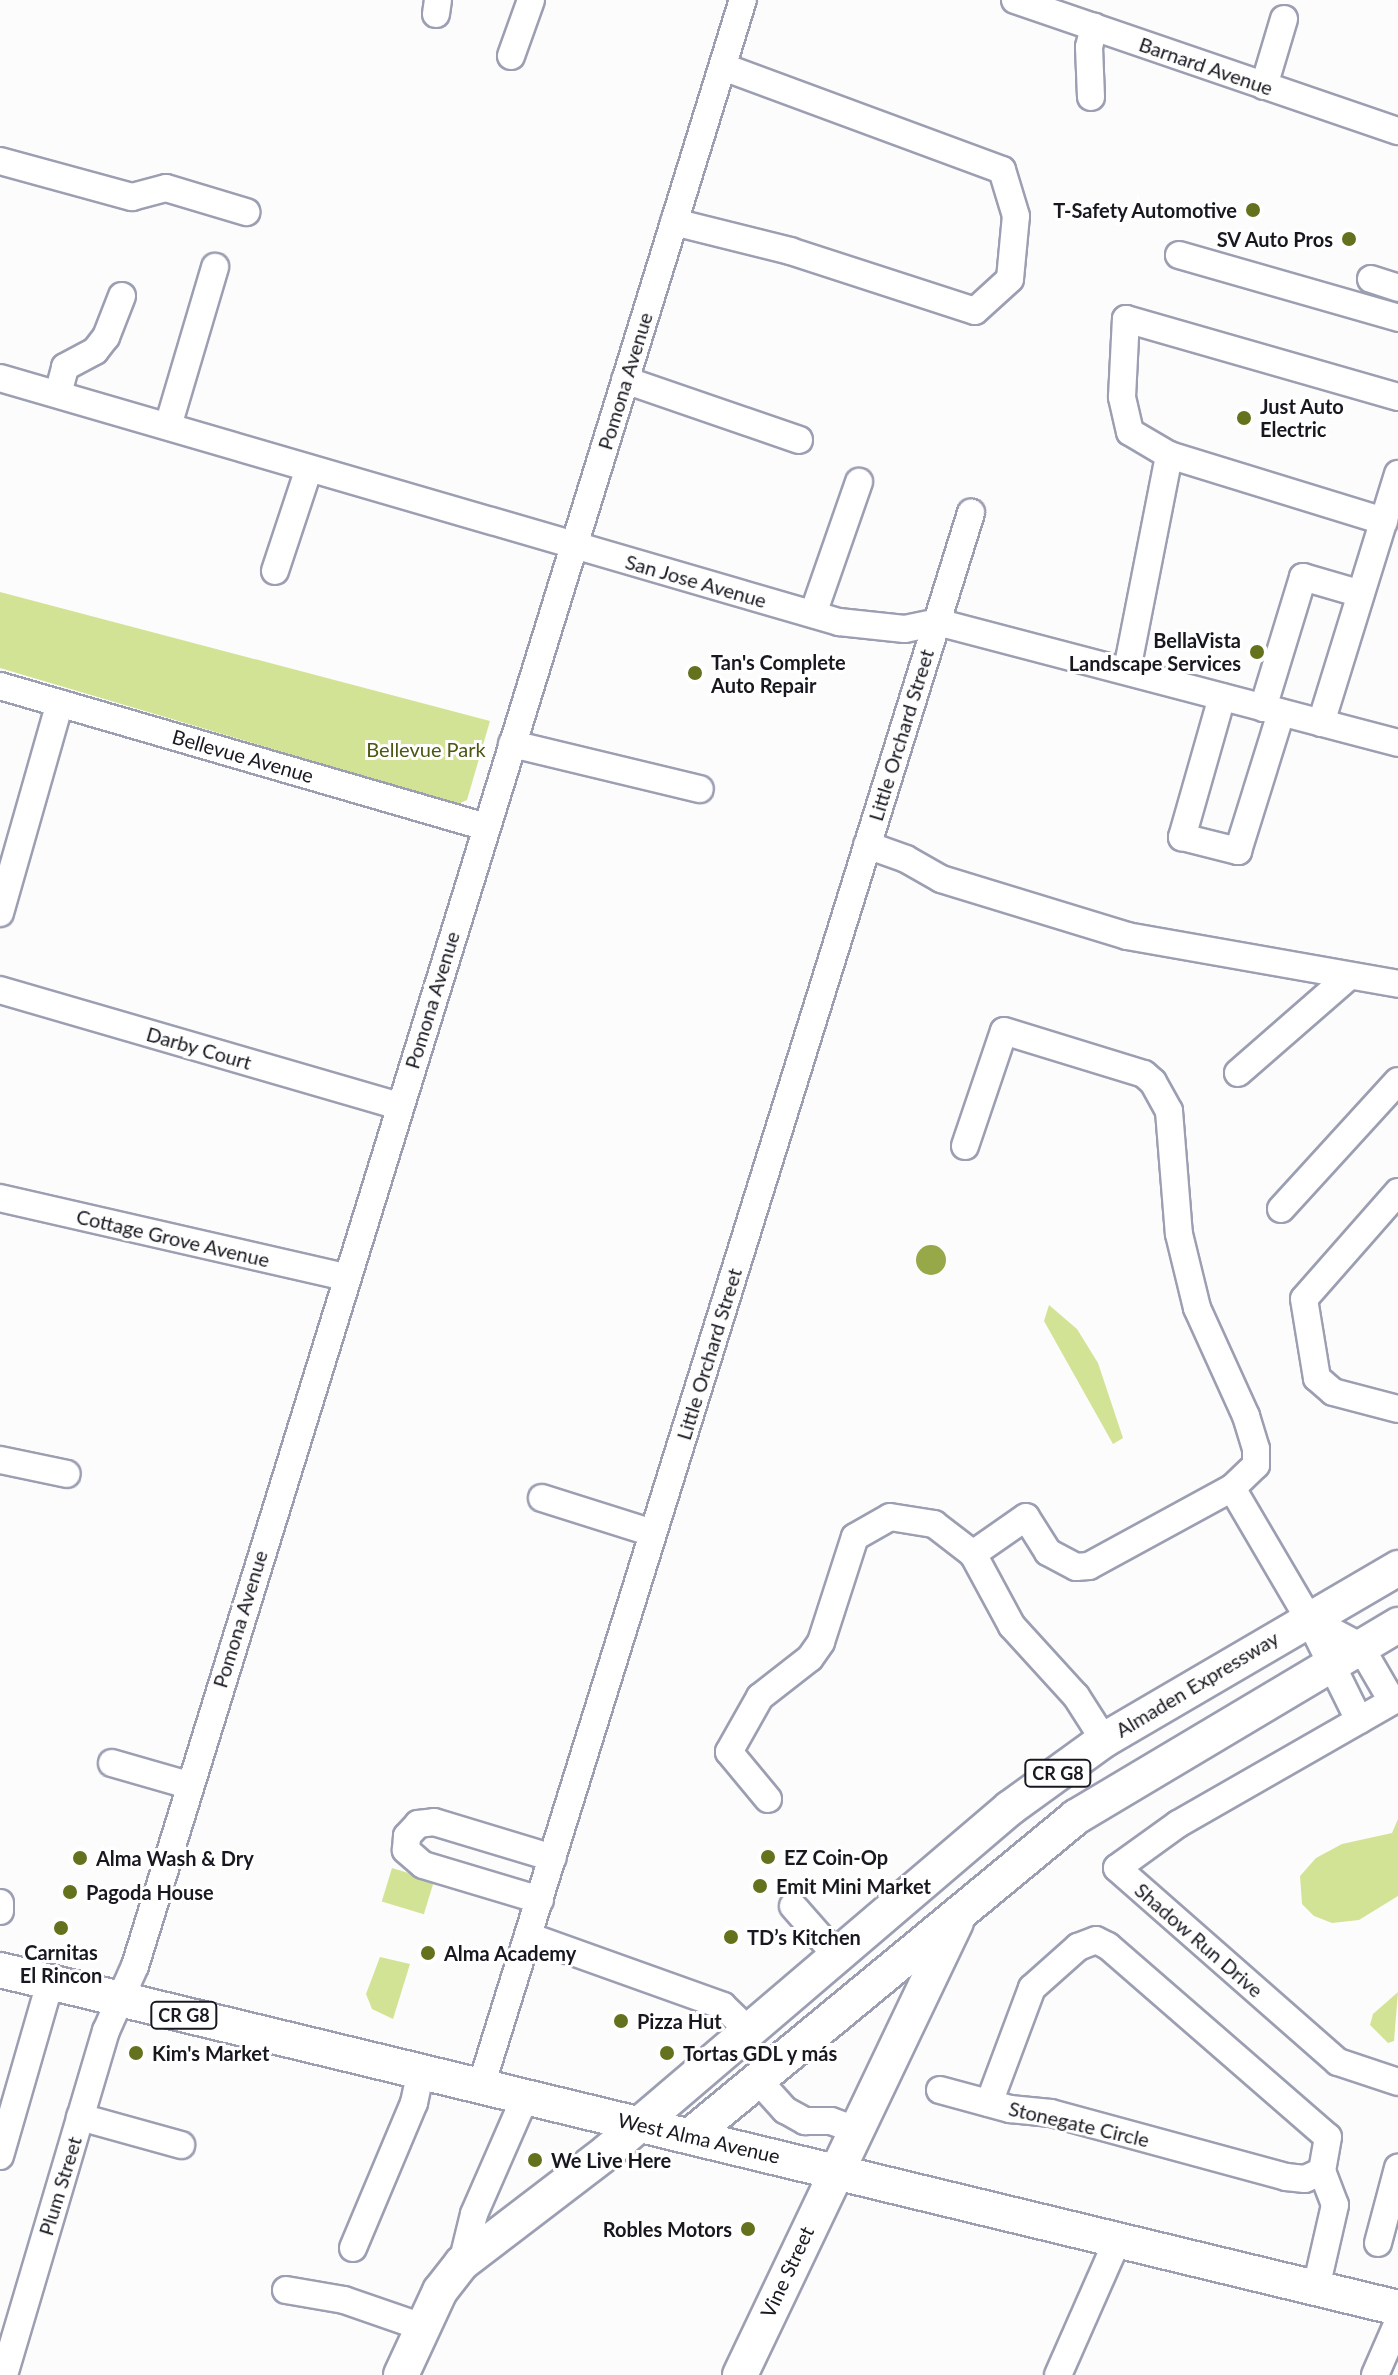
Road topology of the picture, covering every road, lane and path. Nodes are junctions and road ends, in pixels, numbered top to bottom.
1 (531, 0) edge
2 (743, 0) edge
3 (1015, 0) edge
4 (1284, 19) dead end
5 (1094, 27) junction
6 (511, 56) dead end
7 (723, 67) junction
8 (1264, 86) junction
9 (1091, 97) dead end
10 (1398, 131) edge
11 (0, 161) edge
12 (246, 212) dead end
13 (674, 222) junction
14 (1179, 255) dead end
15 (215, 267) dead end
16 (1371, 279) dead end
17 (1398, 288) edge
18 (122, 296) dead end
19 (1398, 318) edge
20 (0, 378) edge
21 (625, 380) junction
22 (58, 394) junction
23 (1398, 397) edge
24 (168, 426) junction
25 (799, 440) dead end
26 (1169, 455) junction
27 (309, 468) junction
28 (1398, 474) edge
29 (859, 482) dead end
30 (971, 513) dead end
31 (1386, 539) edge
32 (574, 545) junction
33 (275, 571) dead end
34 (1361, 594) junction
35 (813, 614) junction
36 (937, 622) junction
37 (1127, 670) junction
38 (0, 686) edge
39 (60, 703) junction
40 (1219, 706) junction
41 (1273, 718) junction
42 (1321, 723) junction
43 (1398, 743) edge
44 (512, 744) junction
45 (700, 789) dead end
46 (486, 827) junction
47 (867, 845) junction
48 (0, 913) edge
49 (1349, 976) junction
50 (1398, 984) edge
51 (0, 990) edge
52 (1238, 1073) dead end
53 (1398, 1081) edge
54 (399, 1106) junction
55 (965, 1146) dead end
56 (1398, 1192) edge
57 (0, 1198) edge
58 (1281, 1209) dead end
59 (345, 1277) junction
60 (1398, 1409) edge
61 (0, 1460) edge
62 (67, 1474) dead end
63 (1232, 1488) junction
64 (542, 1498) dead end
65 (653, 1533) junction
66 (973, 1554) junction
67 (1398, 1568) edge
68 (1309, 1619) junction
69 (1398, 1625) edge
70 (1360, 1646) junction
71 (1327, 1665) junction
72 (1395, 1699) edge
73 (1359, 1720) junction
74 (1104, 1740) junction
75 (112, 1763) dead end
76 (188, 1785) junction
77 (768, 1799) dead end
78 (553, 1858) junction
79 (540, 1900) junction
80 (0, 1903) edge
81 (966, 1904) junction
82 (793, 1906) dead end
83 (0, 1911) edge
84 (528, 1936) junction
85 (837, 1956) junction
86 (0, 1970) edge
87 (50, 1983) junction
88 (122, 2000) junction
89 (749, 2031) junction
90 (421, 2071) junction
91 (757, 2079) junction
92 (1398, 2082) edge
93 (481, 2086) junction
94 (940, 2090) dead end
95 (525, 2097) junction
96 (989, 2103) junction
97 (80, 2117) junction
98 (818, 2122) junction
99 (639, 2124) junction
100 (859, 2131) junction
101 (690, 2136) junction
102 (181, 2145) dead end
103 (0, 2156) edge
104 (802, 2162) junction
105 (1398, 2168) edge
106 (837, 2171) junction
107 (1322, 2171) junction
108 (1117, 2241) junction
109 (1378, 2243) dead end
110 (353, 2248) dead end
111 (462, 2263) junction
112 (1316, 2288) junction
113 (286, 2290) dead end
114 (1398, 2308) edge
115 (1398, 2322) edge
116 (422, 2327) junction
117 (7, 2337) edge
118 (4, 2375) edge
119 (401, 2375) edge
120 (740, 2375) edge
121 (1058, 2375) edge
122 (1375, 2375) edge

1 - 6 street
2 - 7 street, Pomona Avenue
3 - 5 street, Barnard Avenue
4 - 8 street
5 - 8 street, Barnard Avenue
5 - 9 street
7 - 13 street, Pomona Avenue
7 - 13 street
8 - 10 street, Barnard Avenue
11 - 12 street
13 - 21 street, Pomona Avenue
14 - 19 street
15 - 24 street
16 - 17 street
18 - 22 street
20 - 22 street, San Jose Avenue
21 - 25 street
21 - 32 street, Pomona Avenue
22 - 24 street, San Jose Avenue
23 - 26 street
24 - 27 street, San Jose Avenue
26 - 31 street
26 - 37 street
27 - 32 street, San Jose Avenue
27 - 33 street
28 - 31 street
29 - 35 street
30 - 36 street, Little Orchard Street
31 - 34 street
32 - 35 street, San Jose Avenue
32 - 44 street, Pomona Avenue
34 - 41 street
34 - 42 street
35 - 36 street, San Jose Avenue
36 - 37 street, San Jose Avenue
36 - 47 street, Little Orchard Street
37 - 40 street, San Jose Avenue
38 - 39 street, Bellevue Avenue
39 - 46 street, Bellevue Avenue
39 - 48 street
40 - 41 street, San Jose Avenue
40 - 41 street
41 - 42 street, San Jose Avenue
42 - 43 street, San Jose Avenue
44 - 45 street
44 - 46 street, Pomona Avenue
46 - 54 street, Pomona Avenue
47 - 49 street
47 - 65 street, Little Orchard Street
49 - 50 street
49 - 52 street
51 - 54 street, Darby Court
53 - 58 street
54 - 59 street, Pomona Avenue
55 - 63 street
56 - 60 street
57 - 59 street, Cottage Grove Avenue
59 - 76 street, Pomona Avenue
61 - 62 street
63 - 66 street
63 - 68 street
64 - 65 street
65 - 78 street, Little Orchard Street
66 - 74 street
66 - 77 street
67 - 68 main road, Almaden Expressway / CR G8
68 - 70 street
68 - 71 street
68 - 74 main road, Almaden Expressway / CR G8
69 - 70 main road, CR G8
70 - 71 main road, CR G8
70 - 72 street, Shadow Run Drive
71 - 73 street
71 - 81 main road, CR G8
72 - 73 street, Shadow Run Drive
73 - 92 street, Shadow Run Drive
74 - 85 main road, Almaden Expressway / CR G8
75 - 76 street
76 - 88 street, Pomona Avenue
78 - 79 street, Little Orchard Street
78 - 79 street
79 - 84 street, Little Orchard Street
80 - 83 street
81 - 91 main road, CR G8
81 - 100 main road, Vine Street
82 - 85 street
84 - 89 street
84 - 93 street, Little Orchard Street
85 - 89 main road, Almaden Expressway / CR G8
86 - 87 main road, West Alma Avenue / CR G8
87 - 88 main road, West Alma Avenue / CR G8
87 - 103 street
88 - 90 main road, West Alma Avenue / CR G8
88 - 97 street, Plum Street
89 - 99 main road, Almaden Expressway / CR G8
90 - 93 main road, West Alma Avenue / CR G8
90 - 110 street
91 - 98 street
91 - 101 main road, CR G8
93 - 95 main road, West Alma Avenue / CR G8
94 - 96 street
95 - 99 main road, West Alma Avenue / CR G8
95 - 111 street
96 - 107 street, Stonegate Circle
96 - 107 street, Stonegate Circle
97 - 102 street
97 - 117 street, Plum Street
98 - 100 street
98 - 104 street
99 - 101 main road, West Alma Avenue / CR G8
99 - 111 main road, Almaden Expressway
100 - 106 main road, Vine Street
101 - 104 main road, West Alma Avenue
104 - 106 main road, West Alma Avenue
105 - 109 street
106 - 108 main road, West Alma Avenue
106 - 120 main road, Vine Street
107 - 112 street, Stonegate Circle
108 - 112 main road, West Alma Avenue
108 - 121 street
111 - 116 main road, Almaden Expressway
112 - 114 main road, West Alma Avenue
113 - 116 street
115 - 122 street
116 - 119 main road, Almaden Expressway
117 - 118 street, Plum Street

